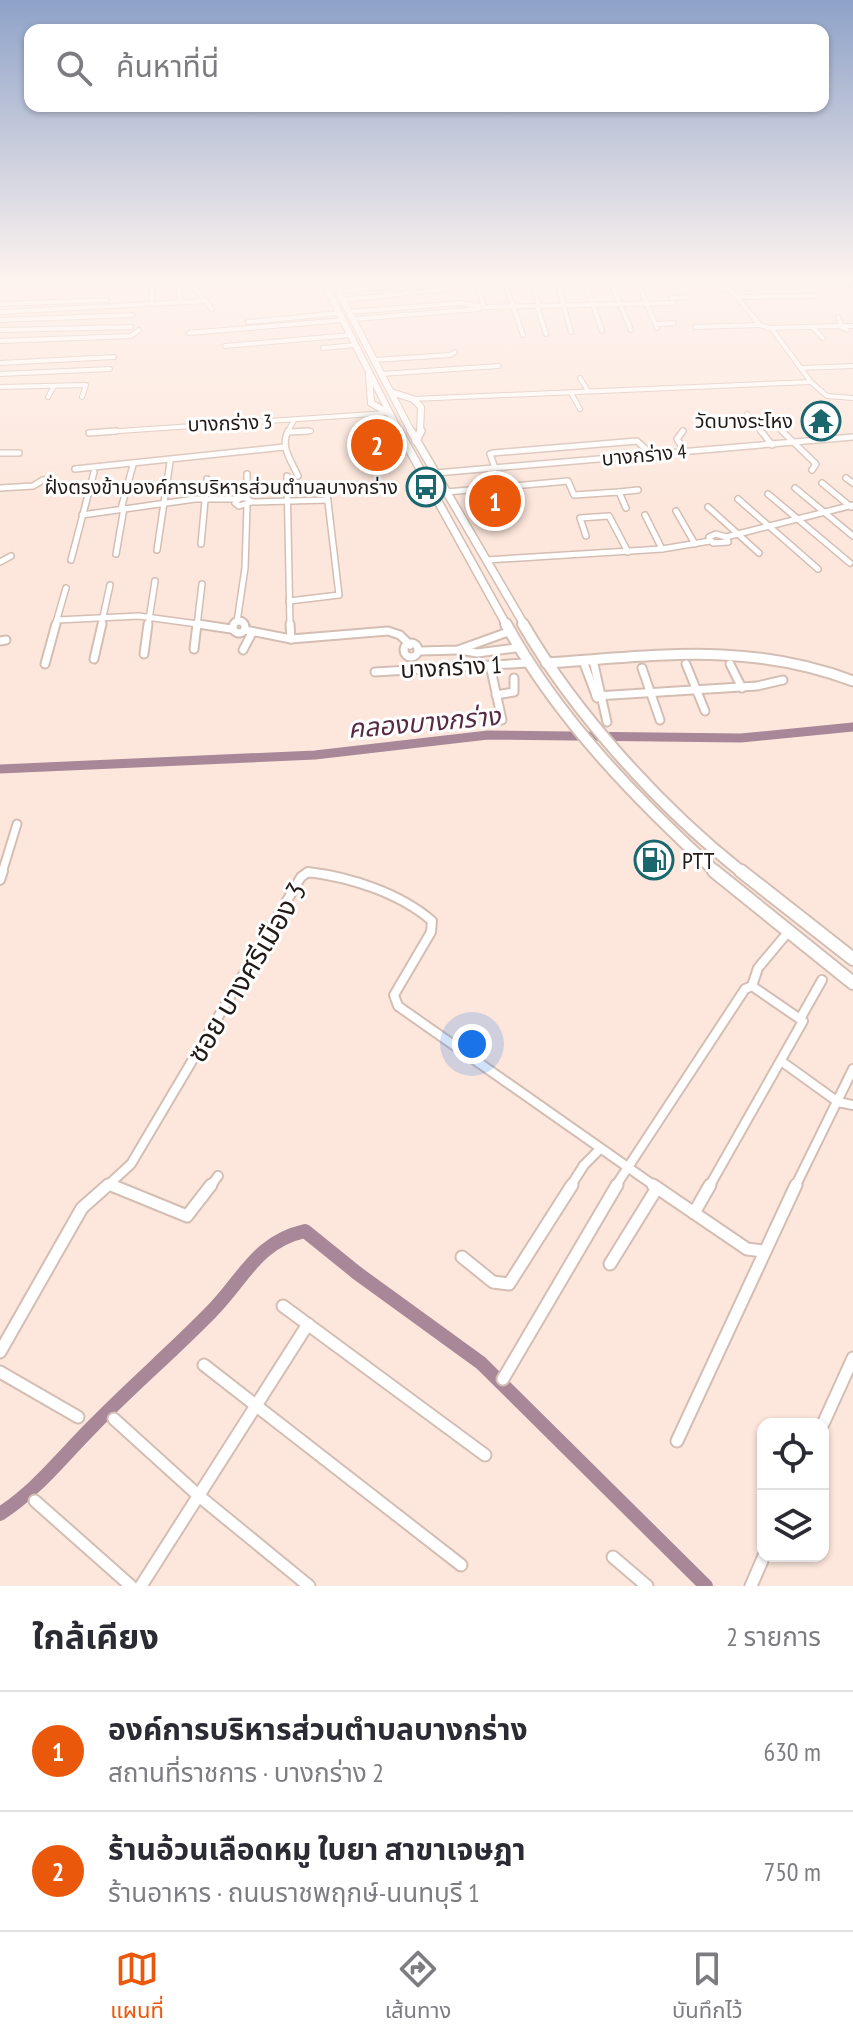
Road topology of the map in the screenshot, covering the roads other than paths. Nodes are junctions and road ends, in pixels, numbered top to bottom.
1 (361, 355) edge
2 (371, 355) edge
3 (450, 355) edge
4 (791, 355) edge
5 (114, 357) dead end
6 (374, 360) junction
7 (0, 363) edge
8 (499, 366) dead end
9 (853, 366) edge
10 (801, 368) junction
11 (110, 369) dead end
12 (369, 372) junction
13 (0, 374) edge
14 (381, 374) junction
15 (580, 378) dead end
16 (811, 382) junction
17 (98, 384) dead end
18 (86, 385) junction
19 (54, 386) junction
20 (0, 387) edge
21 (588, 391) junction
22 (391, 392) junction
23 (571, 393) junction
24 (48, 397) dead end
25 (82, 397) dead end
26 (433, 398) junction
27 (853, 398) edge
28 (413, 399) junction
29 (421, 407) junction
30 (379, 409) junction
31 (580, 409) dead end
32 (389, 413) junction
33 (767, 413) dead end
34 (372, 414) junction
35 (747, 414) dead end
36 (163, 418) dead end
37 (294, 420) junction
38 (164, 426) junction
39 (311, 431) dead end
40 (683, 431) dead end
41 (290, 432) junction
42 (89, 433) dead end
43 (853, 437) edge
44 (416, 441) junction
45 (792, 443) junction
46 (772, 445) junction
47 (284, 447) junction
48 (685, 451) junction
49 (0, 453) edge
50 (19, 453) dead end
51 (647, 454) junction
52 (649, 461) dead end
53 (170, 462) dead end
54 (133, 465) dead end
55 (495, 468) junction
56 (75, 469) dead end
57 (812, 470) dead end
58 (94, 472) dead end
59 (436, 473) junction
60 (247, 474) dead end
61 (287, 476) dead end
62 (298, 476) dead end
63 (846, 478) dead end
64 (207, 479) dead end
65 (43, 480) dead end
66 (822, 483) dead end
67 (853, 483) edge
68 (326, 485) dead end
69 (0, 488) edge
70 (795, 488) dead end
71 (638, 490) dead end
72 (447, 492) junction
73 (619, 492) junction
74 (768, 494) dead end
75 (204, 498) junction
76 (738, 499) dead end
77 (328, 500) junction
78 (248, 502) junction
79 (165, 503) junction
80 (289, 503) junction
81 (852, 506) edge
82 (708, 507) dead end
83 (123, 508) junction
84 (626, 508) dead end
85 (676, 511) dead end
86 (824, 512) junction
87 (82, 515) junction
88 (645, 515) dead end
89 (797, 519) junction
90 (768, 525) junction
91 (737, 533) junction
92 (586, 536) dead end
93 (853, 536) edge
94 (201, 544) dead end
95 (695, 544) junction
96 (662, 549) junction
97 (157, 550) dead end
98 (628, 552) junction
99 (759, 553) dead end
100 (116, 554) dead end
101 (11, 556) dead end
102 (484, 558) junction
103 (71, 560) dead end
104 (0, 562) edge
105 (850, 563) dead end
106 (818, 569) dead end
107 (155, 581) dead end
108 (202, 584) dead end
109 (110, 585) dead end
110 (66, 588) dead end
111 (289, 601) junction
112 (149, 616) junction
113 (102, 617) junction
114 (57, 620) junction
115 (237, 622) junction
116 (198, 626) junction
117 (231, 629) junction
118 (249, 632) junction
119 (508, 632) junction
120 (291, 639) junction
121 (490, 640) junction
122 (516, 648) junction
123 (194, 649) dead end
124 (243, 650) dead end
125 (458, 650) junction
126 (498, 650) junction
127 (144, 654) dead end
128 (94, 659) dead end
129 (588, 660) junction
130 (527, 663) junction
131 (546, 663) junction
132 (45, 664) dead end
133 (686, 664) dead end
134 (730, 664) dead end
135 (490, 665) junction
136 (642, 668) dead end
137 (375, 672) dead end
138 (514, 678) dead end
139 (783, 680) dead end
140 (853, 681) edge
141 (742, 688) junction
142 (696, 690) junction
143 (651, 693) junction
144 (496, 695) junction
145 (600, 698) junction
146 (705, 711) dead end
147 (502, 720) dead end
148 (660, 720) dead end
149 (603, 726) junction
150 (17, 824) dead end
151 (0, 880) edge
152 (789, 931) junction
153 (853, 959) edge
154 (822, 980) dead end
155 (853, 983) edge
156 (752, 986) junction
157 (800, 1019) junction
158 (781, 1061) junction
159 (853, 1069) edge
160 (838, 1102) junction
161 (853, 1105) edge
162 (600, 1149) junction
163 (625, 1166) junction
164 (218, 1176) dead end
165 (110, 1184) junction
166 (657, 1188) junction
167 (694, 1213) junction
168 (763, 1251) junction
169 (462, 1257) dead end
170 (610, 1264) dead end
171 (283, 1306) dead end
172 (308, 1324) junction
173 (0, 1352) edge
174 (853, 1358) edge
175 (204, 1365) dead end
176 (0, 1372) edge
177 (503, 1379) dead end
178 (256, 1405) junction
179 (78, 1417) dead end
180 (826, 1418) edge
181 (114, 1419) dead end
182 (677, 1441) dead end
183 (485, 1455) dead end
184 (199, 1496) junction
185 (35, 1501) dead end
186 (613, 1557) dead end
187 (761, 1562) edge
188 (461, 1565) dead end
189 (131, 1586) edge
190 (141, 1586) edge
191 (309, 1586) edge
192 (647, 1586) edge
193 (751, 1586) edge

1 - 12 main road
2 - 6 main road
3 - 6 street
4 - 10 street
5 - 7 street
6 - 14 main road
8 - 14 street
9 - 10 street
10 - 16 street
11 - 13 street
12 - 30 main road
12 - 32 main road
14 - 22 main road
15 - 21 street
16 - 21 street
16 - 27 street
17 - 18 street
18 - 19 street
18 - 25 street
19 - 20 street
19 - 24 street
21 - 23 street
22 - 28 main road
22 - 44 main road
23 - 26 street
23 - 31 street
26 - 28 street
26 - 29 street
28 - 29 main road
29 - 44 main road
30 - 32 main road
30 - 34 street
32 - 34 street, บางกร่าง 3
32 - 119 main road
33 - 45 street
34 - 37 street, บางกร่าง 3
35 - 46 street
36 - 38 street
37 - 38 street, บางกร่าง 3
37 - 41 street
38 - 42 street, บางกร่าง 3
39 - 41 street
40 - 48 street
41 - 47 street
43 - 45 street, บางกร่าง 4
44 - 59 main road
45 - 46 street, บางกร่าง 4
45 - 57 street
46 - 48 street, บางกร่าง 4
47 - 56 street
47 - 62 street
48 - 51 street, บางกร่าง 4
49 - 50 street
51 - 52 street
51 - 55 street, บางกร่าง 4
51 - 55 street
53 - 79 street
54 - 83 street
55 - 59 street, บางกร่าง 4
58 - 87 street
59 - 72 main road
60 - 78 street
61 - 80 street
63 - 67 street
64 - 75 street
65 - 69 street
66 - 81 street
68 - 77 street
70 - 86 street
71 - 73 street
72 - 73 street
72 - 102 main road
73 - 84 street
74 - 89 street
75 - 78 street
75 - 79 street
75 - 94 street
76 - 90 street
77 - 80 street
77 - 111 street
78 - 80 street
78 - 115 street
79 - 83 street
79 - 97 street
80 - 111 street
81 - 86 street
82 - 91 street
83 - 87 street
83 - 100 street
85 - 95 street
86 - 89 street
86 - 93 street
87 - 103 street
88 - 96 street
89 - 90 street
89 - 105 street
90 - 91 street
90 - 106 street
91 - 95 street
91 - 99 street
92 - 98 street
95 - 96 street
96 - 98 street
98 - 102 street
101 - 104 street
102 - 131 main road
107 - 112 street
108 - 116 street
109 - 113 street
110 - 114 street
111 - 120 street
112 - 113 street
112 - 116 street
112 - 127 street
113 - 114 street
113 - 128 street
114 - 132 street
115 - 117 street
115 - 118 street
116 - 117 street
116 - 123 street
117 - 118 street
118 - 120 street
118 - 124 street
119 - 121 street
119 - 122 main road
120 - 125 street
121 - 125 street
121 - 126 street
122 - 126 street
122 - 130 main road
125 - 126 street
129 - 131 street
129 - 140 street
129 - 145 street
130 - 135 street, บางกร่าง 1
130 - 152 main road
131 - 149 main road
133 - 142 street
134 - 141 street
135 - 137 street, บางกร่าง 1
135 - 144 street
136 - 143 street
138 - 144 street
139 - 141 street
141 - 142 street
142 - 143 street
142 - 146 street
143 - 145 street
143 - 148 street
144 - 147 street
145 - 149 street
149 - 153 main road
150 - 151 street
152 - 155 main road
152 - 156 street
154 - 157 street
156 - 157 street
156 - 163 street
157 - 158 street
158 - 160 street
158 - 167 street
159 - 160 street
160 - 161 street
160 - 168 street
162 - 163 street, ซอย บางศรีเมือง 3
162 - 165 street, ซอย บางศรีเมือง 3
162 - 169 street
163 - 166 street, ซอย บางศรีเมือง 3
163 - 177 street
164 - 165 street
165 - 173 street, ซอย บางศรีเมือง 3
166 - 167 street, ซอย บางศรีเมือง 3
166 - 170 street
167 - 168 street, ซอย บางศรีเมือง 3
168 - 182 street
171 - 172 street
172 - 178 street
172 - 183 street
174 - 180 street
175 - 178 street
176 - 179 street
178 - 184 street
178 - 188 street
181 - 184 street
184 - 190 street
184 - 191 street
185 - 189 street
186 - 192 street
187 - 193 street

